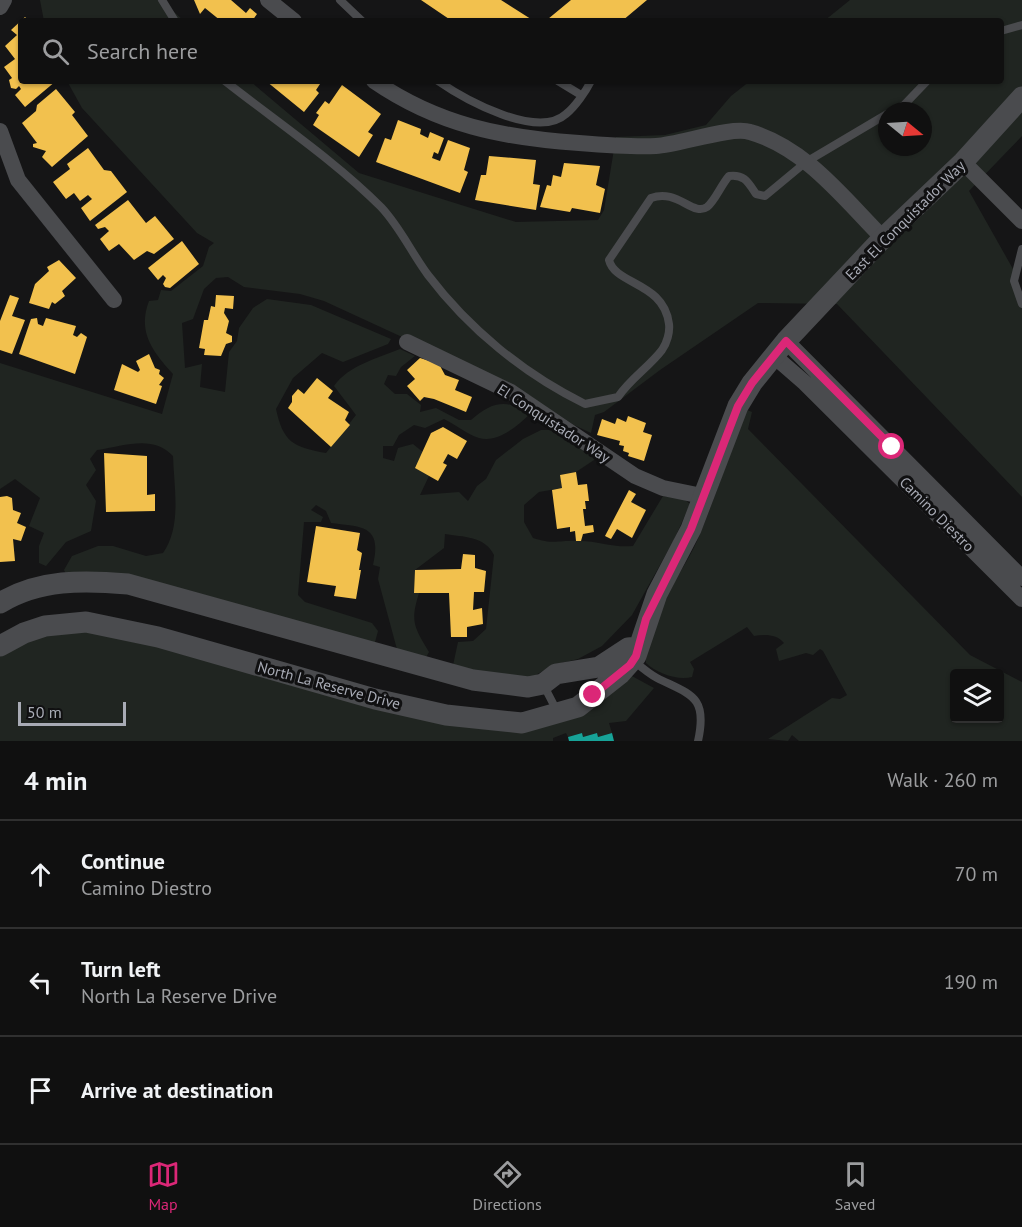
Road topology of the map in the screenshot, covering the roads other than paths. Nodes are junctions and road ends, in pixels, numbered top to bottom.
1 (4, 0) edge
2 (162, 0) edge
3 (268, 0) edge
4 (340, 0) edge
5 (0, 6) edge
6 (173, 18) edge
7 (290, 18) edge
8 (359, 18) edge
9 (1022, 25) edge
10 (1004, 30) edge
11 (229, 84) edge
12 (378, 84) edge
13 (443, 84) edge
14 (563, 84) edge
15 (589, 84) edge
16 (924, 84) edge
17 (581, 95) junction
18 (1022, 97) edge
19 (907, 102) edge
20 (878, 119) edge
21 (0, 131) edge
22 (806, 162) junction
23 (963, 162) junction
24 (1022, 221) edge
25 (883, 238) junction
26 (1022, 249) edge
27 (114, 300) dead end
28 (1022, 304) edge
29 (407, 342) dead end
30 (780, 348) junction
31 (702, 496) junction
32 (1022, 578) edge
33 (1022, 599) edge
34 (0, 603) edge
35 (0, 646) edge
36 (635, 654) junction
37 (588, 682) junction
38 (543, 684) junction
39 (558, 714) junction
40 (698, 741) edge

1 - 5 street
2 - 6 lane
3 - 7 street
4 - 8 lane
9 - 10 lane
11 - 22 lane
12 - 22 street
13 - 17 lane
14 - 17 lane
15 - 17 lane
16 - 19 lane
18 - 23 street, East El Conquistador Way
20 - 22 lane
21 - 27 street
22 - 25 street
23 - 24 street
23 - 25 street, East El Conquistador Way
25 - 30 street, East El Conquistador Way
26 - 28 lane
29 - 31 street, El Conquistador Way
30 - 31 street
30 - 32 street, Camino Diestro
30 - 33 street, Camino Diestro
31 - 36 street
34 - 38 street, North La Reserve Drive
35 - 39 street, North La Reserve Drive
36 - 37 street, North La Reserve Drive
36 - 40 lane
37 - 38 street, North La Reserve Drive
37 - 39 street, North La Reserve Drive
38 - 39 lane

